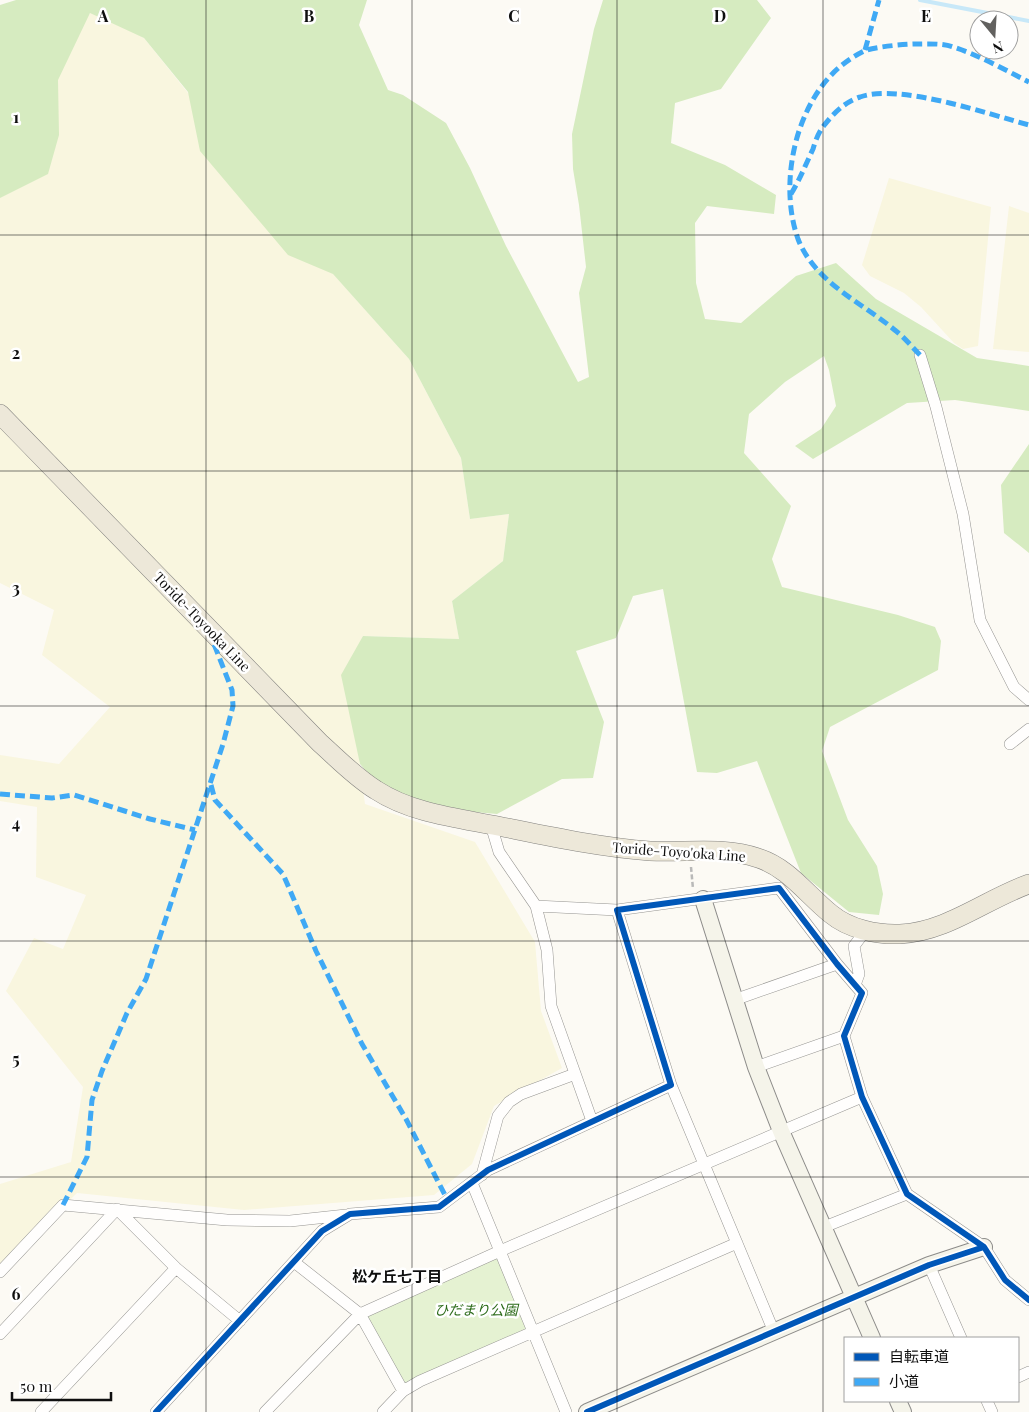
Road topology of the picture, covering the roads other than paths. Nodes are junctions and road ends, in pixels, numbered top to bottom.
1 (920, 355) dead end
2 (0, 414) edge
3 (1029, 700) edge
4 (1029, 729) edge
5 (1010, 744) dead end
6 (491, 825) junction
7 (1029, 884) edge
8 (699, 900) junction
9 (536, 906) junction
10 (617, 910) junction
11 (866, 930) junction
12 (837, 964) junction
13 (855, 984) junction
14 (734, 1000) junction
15 (844, 1036) junction
16 (756, 1067) junction
17 (575, 1074) junction
18 (671, 1085) junction
19 (862, 1096) junction
20 (592, 1121) junction
21 (780, 1131) junction
22 (704, 1163) junction
23 (482, 1175) junction
24 (472, 1183) junction
25 (907, 1194) junction
26 (118, 1209) junction
27 (350, 1214) junction
28 (824, 1227) junction
29 (737, 1243) junction
30 (984, 1247) junction
31 (500, 1251) junction
32 (294, 1262) junction
33 (929, 1265) junction
34 (176, 1268) junction
35 (0, 1272) edge
36 (855, 1298) junction
37 (1029, 1300) edge
38 (360, 1314) junction
39 (240, 1321) junction
40 (534, 1332) junction
41 (774, 1332) junction
42 (0, 1334) edge
43 (872, 1337) edge
44 (957, 1337) edge
45 (403, 1391) junction
46 (41, 1412) edge
47 (156, 1412) edge
48 (265, 1412) edge
49 (383, 1412) edge
50 (566, 1412) edge
51 (586, 1412) edge

1 - 3 street
2 - 6 main road, Toride-Toyo'oka Line
4 - 5 street
6 - 9 street
6 - 11 main road, Toride-Toyo'oka Line
7 - 11 main road, Toride-Toyo'oka Line
8 - 10 street
8 - 12 street
8 - 14 street
9 - 10 street
9 - 17 street
10 - 18 street
11 - 13 street
12 - 13 street
12 - 14 street
13 - 15 street
14 - 16 street
15 - 16 street
15 - 19 street
16 - 21 street
17 - 20 street
17 - 23 street
18 - 20 street
18 - 22 street
19 - 21 street
19 - 25 street
20 - 23 street
21 - 22 street
21 - 28 street
22 - 29 street
22 - 31 street
23 - 24 street
24 - 27 street
24 - 31 street
25 - 28 street
25 - 30 street
26 - 27 street
26 - 34 street
26 - 35 street
26 - 42 street
27 - 32 street
28 - 36 street
29 - 40 street
29 - 41 street
30 - 33 street
30 - 37 street
31 - 38 street
31 - 40 street
32 - 38 street
32 - 39 street
33 - 36 street
33 - 44 street
34 - 39 street
34 - 46 street
36 - 41 street
36 - 43 street
38 - 45 street
38 - 48 street
39 - 47 street
40 - 45 street
40 - 50 street
41 - 51 street
45 - 49 street

